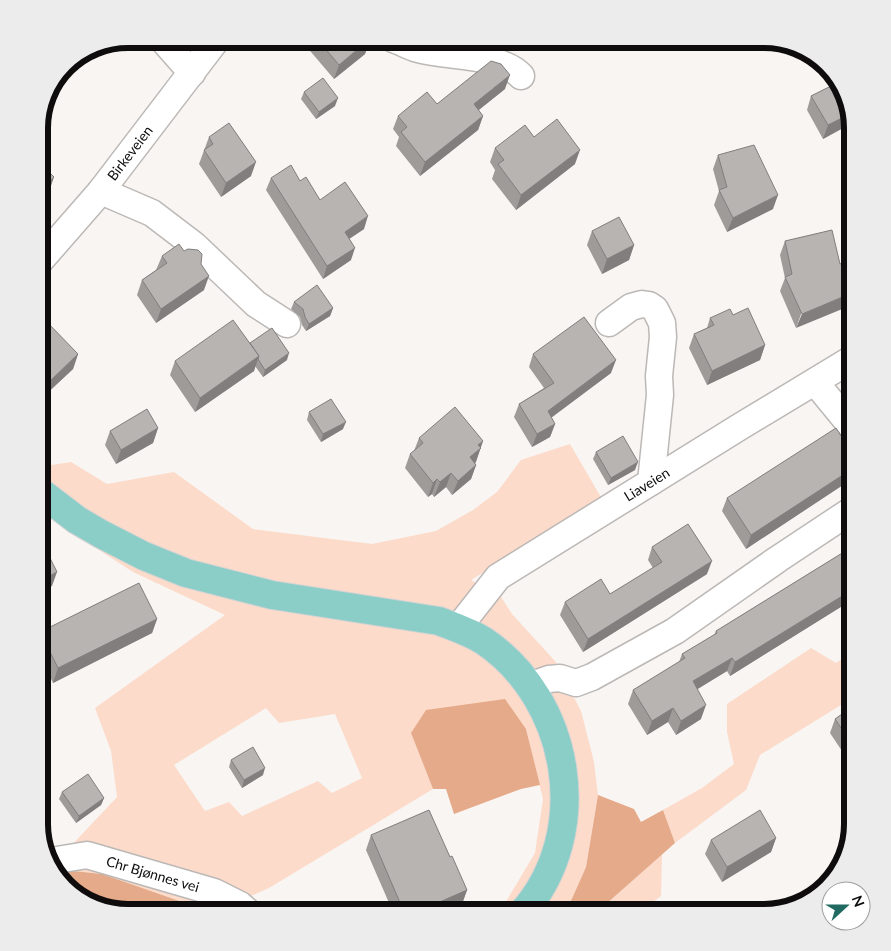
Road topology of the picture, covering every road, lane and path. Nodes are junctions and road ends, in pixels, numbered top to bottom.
1 (170, 48) edge
2 (211, 48) edge
3 (416, 48) edge
4 (192, 73) junction
5 (521, 76) dead end
6 (101, 191) junction
7 (48, 252) edge
8 (609, 323) dead end
9 (288, 324) dead end
10 (844, 364) edge
11 (815, 382) junction
12 (844, 416) edge
13 (650, 482) junction
14 (48, 497) edge
15 (844, 515) edge
16 (458, 628) junction
17 (530, 686) junction
18 (56, 860) edge
19 (238, 904) edge
20 (530, 904) edge

1 - 4 street
2 - 4 street, Birkeveien
3 - 5 street
4 - 6 street, Birkeveien
6 - 7 street, Birkeveien
6 - 9 street
8 - 13 street
10 - 11 street, Liaveien
11 - 12 street
11 - 13 street, Liaveien
13 - 16 street, Liaveien
14 - 16 main road
15 - 17 street
16 - 17 main road
17 - 20 main road
18 - 19 street, Chr Bjønnes vei

